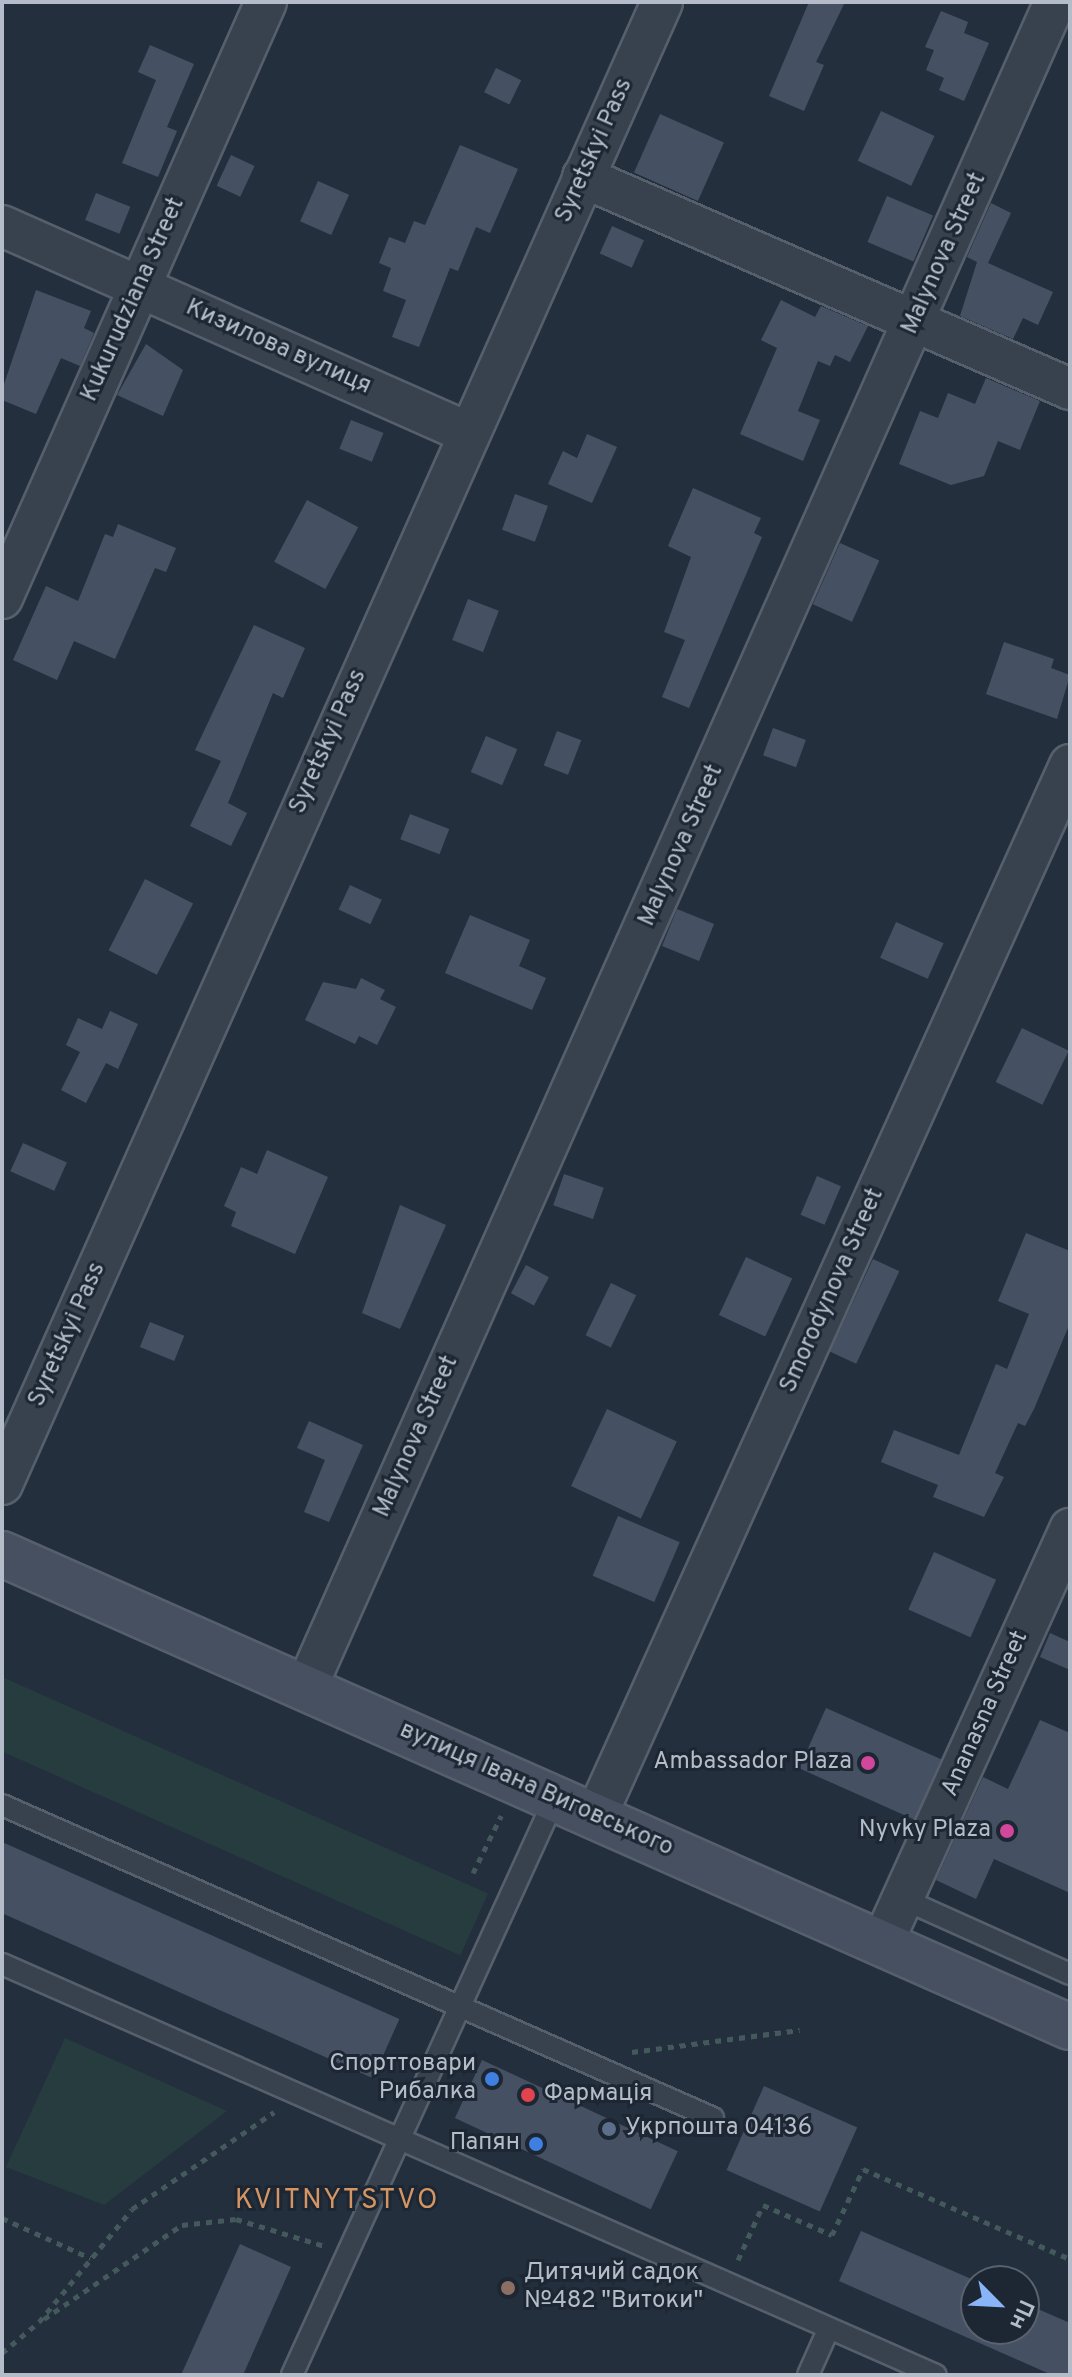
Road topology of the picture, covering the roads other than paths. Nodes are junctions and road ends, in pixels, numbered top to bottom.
1 (266, 2) edge
2 (662, 2) edge
3 (1055, 2) edge
4 (583, 177) junction
5 (2, 226) edge
6 (141, 287) junction
7 (915, 324) junction
8 (1070, 389) edge
9 (466, 432) junction
10 (2, 598) edge
11 (1070, 765) edge
12 (2, 1484) edge
13 (1070, 1529) edge
14 (2, 1554) edge
15 (306, 1688) junction
16 (536, 1790) junction
17 (2, 1805) edge
18 (596, 1816) junction
19 (903, 1899) junction
20 (882, 1944) junction
21 (2, 1964) edge
22 (1070, 1974) edge
23 (461, 2007) junction
24 (1070, 2027) edge
25 (713, 2118) dead end
26 (401, 2140) junction
27 (829, 2328) junction
28 (292, 2375) edge
29 (808, 2375) edge
30 (936, 2375) edge

1 - 6 street, Kukurudziana Street
2 - 4 street, Syretskyi Pass
3 - 7 street, Malynova Street
4 - 7 street
4 - 9 street, Syretskyi Pass
5 - 6 street, Кизилова вулиця
6 - 9 street, Кизилова вулиця
6 - 10 street, Kukurudziana Street
7 - 8 street
7 - 15 street, Malynova Street
9 - 12 street, Syretskyi Pass
11 - 18 street, Smorodynova Street
13 - 19 street, Ananasna Street
14 - 15 main road, вулиця Івана Виговського
15 - 16 main road, вулиця Івана Виговського
16 - 18 main road, вулиця Івана Виговського
16 - 23 lane
17 - 23 lane
18 - 20 main road, вулиця Івана Виговського
19 - 20 street, Ananasna Street
19 - 22 lane
20 - 24 main road, вулиця Івана Виговського
21 - 26 lane
23 - 25 lane
23 - 26 lane
26 - 27 lane
26 - 28 lane
27 - 29 lane
27 - 30 lane

